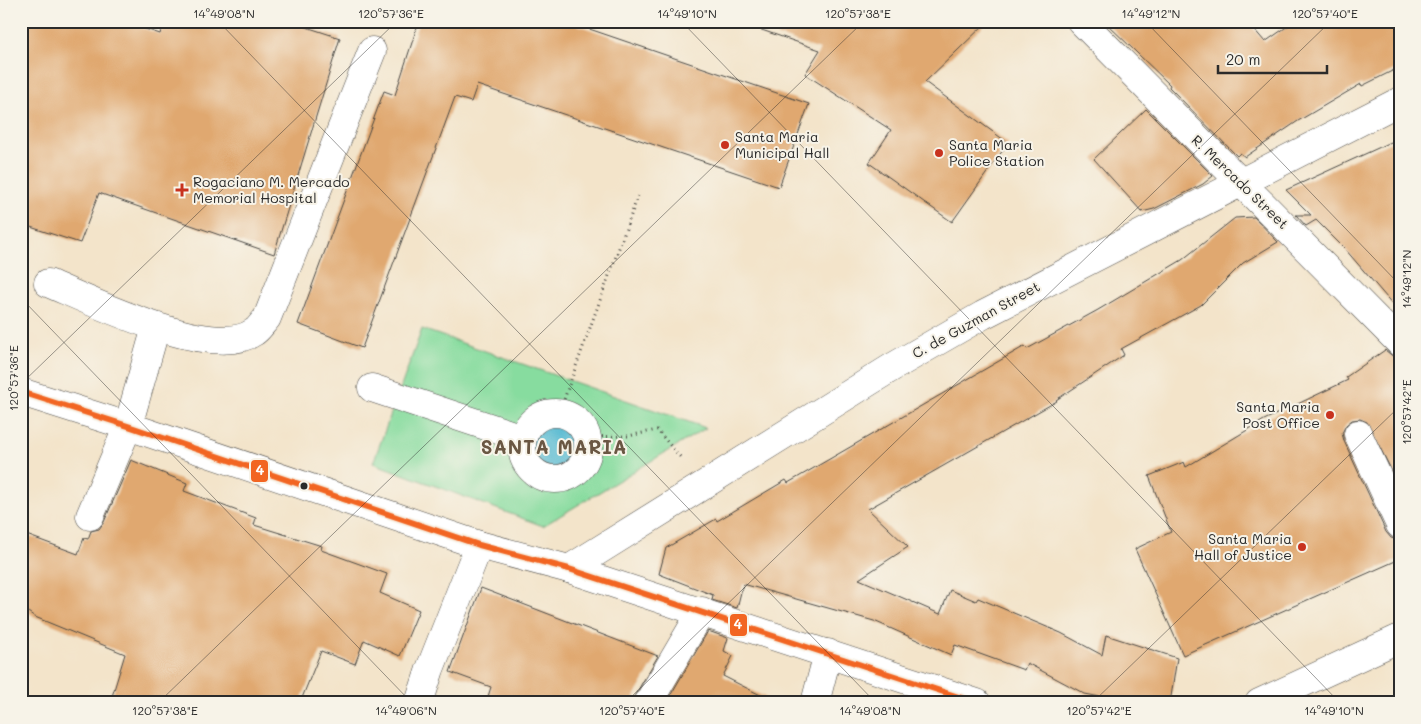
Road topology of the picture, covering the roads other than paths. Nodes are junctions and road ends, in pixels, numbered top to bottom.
1 (1081, 21) edge
2 (372, 51) dead end
3 (1400, 100) edge
4 (1242, 181) junction
5 (48, 284) dead end
6 (156, 327) junction
7 (1400, 343) edge
8 (372, 388) dead end
9 (21, 392) edge
10 (128, 426) junction
11 (1358, 434) dead end
12 (522, 438) junction
13 (90, 516) dead end
14 (1400, 525) edge
15 (479, 545) junction
16 (569, 569) junction
17 (702, 611) junction
18 (1400, 638) edge
19 (828, 653) junction
20 (419, 703) edge
21 (648, 703) edge
22 (815, 703) edge
23 (977, 703) edge
24 (1259, 703) edge

1 - 4 main road, R. Mercado Street
2 - 6 main road
3 - 4 main road, C. de Guzman Street
4 - 7 main road, R. Mercado Street
4 - 16 main road, C. de Guzman Street
5 - 6 main road
6 - 10 main road
8 - 12 main road
9 - 10 main road
10 - 13 main road
10 - 15 main road
11 - 14 main road
12 - 12 main road
15 - 16 main road
15 - 20 main road
16 - 17 main road
17 - 19 main road
17 - 21 main road
18 - 24 main road
19 - 22 main road
19 - 23 main road

